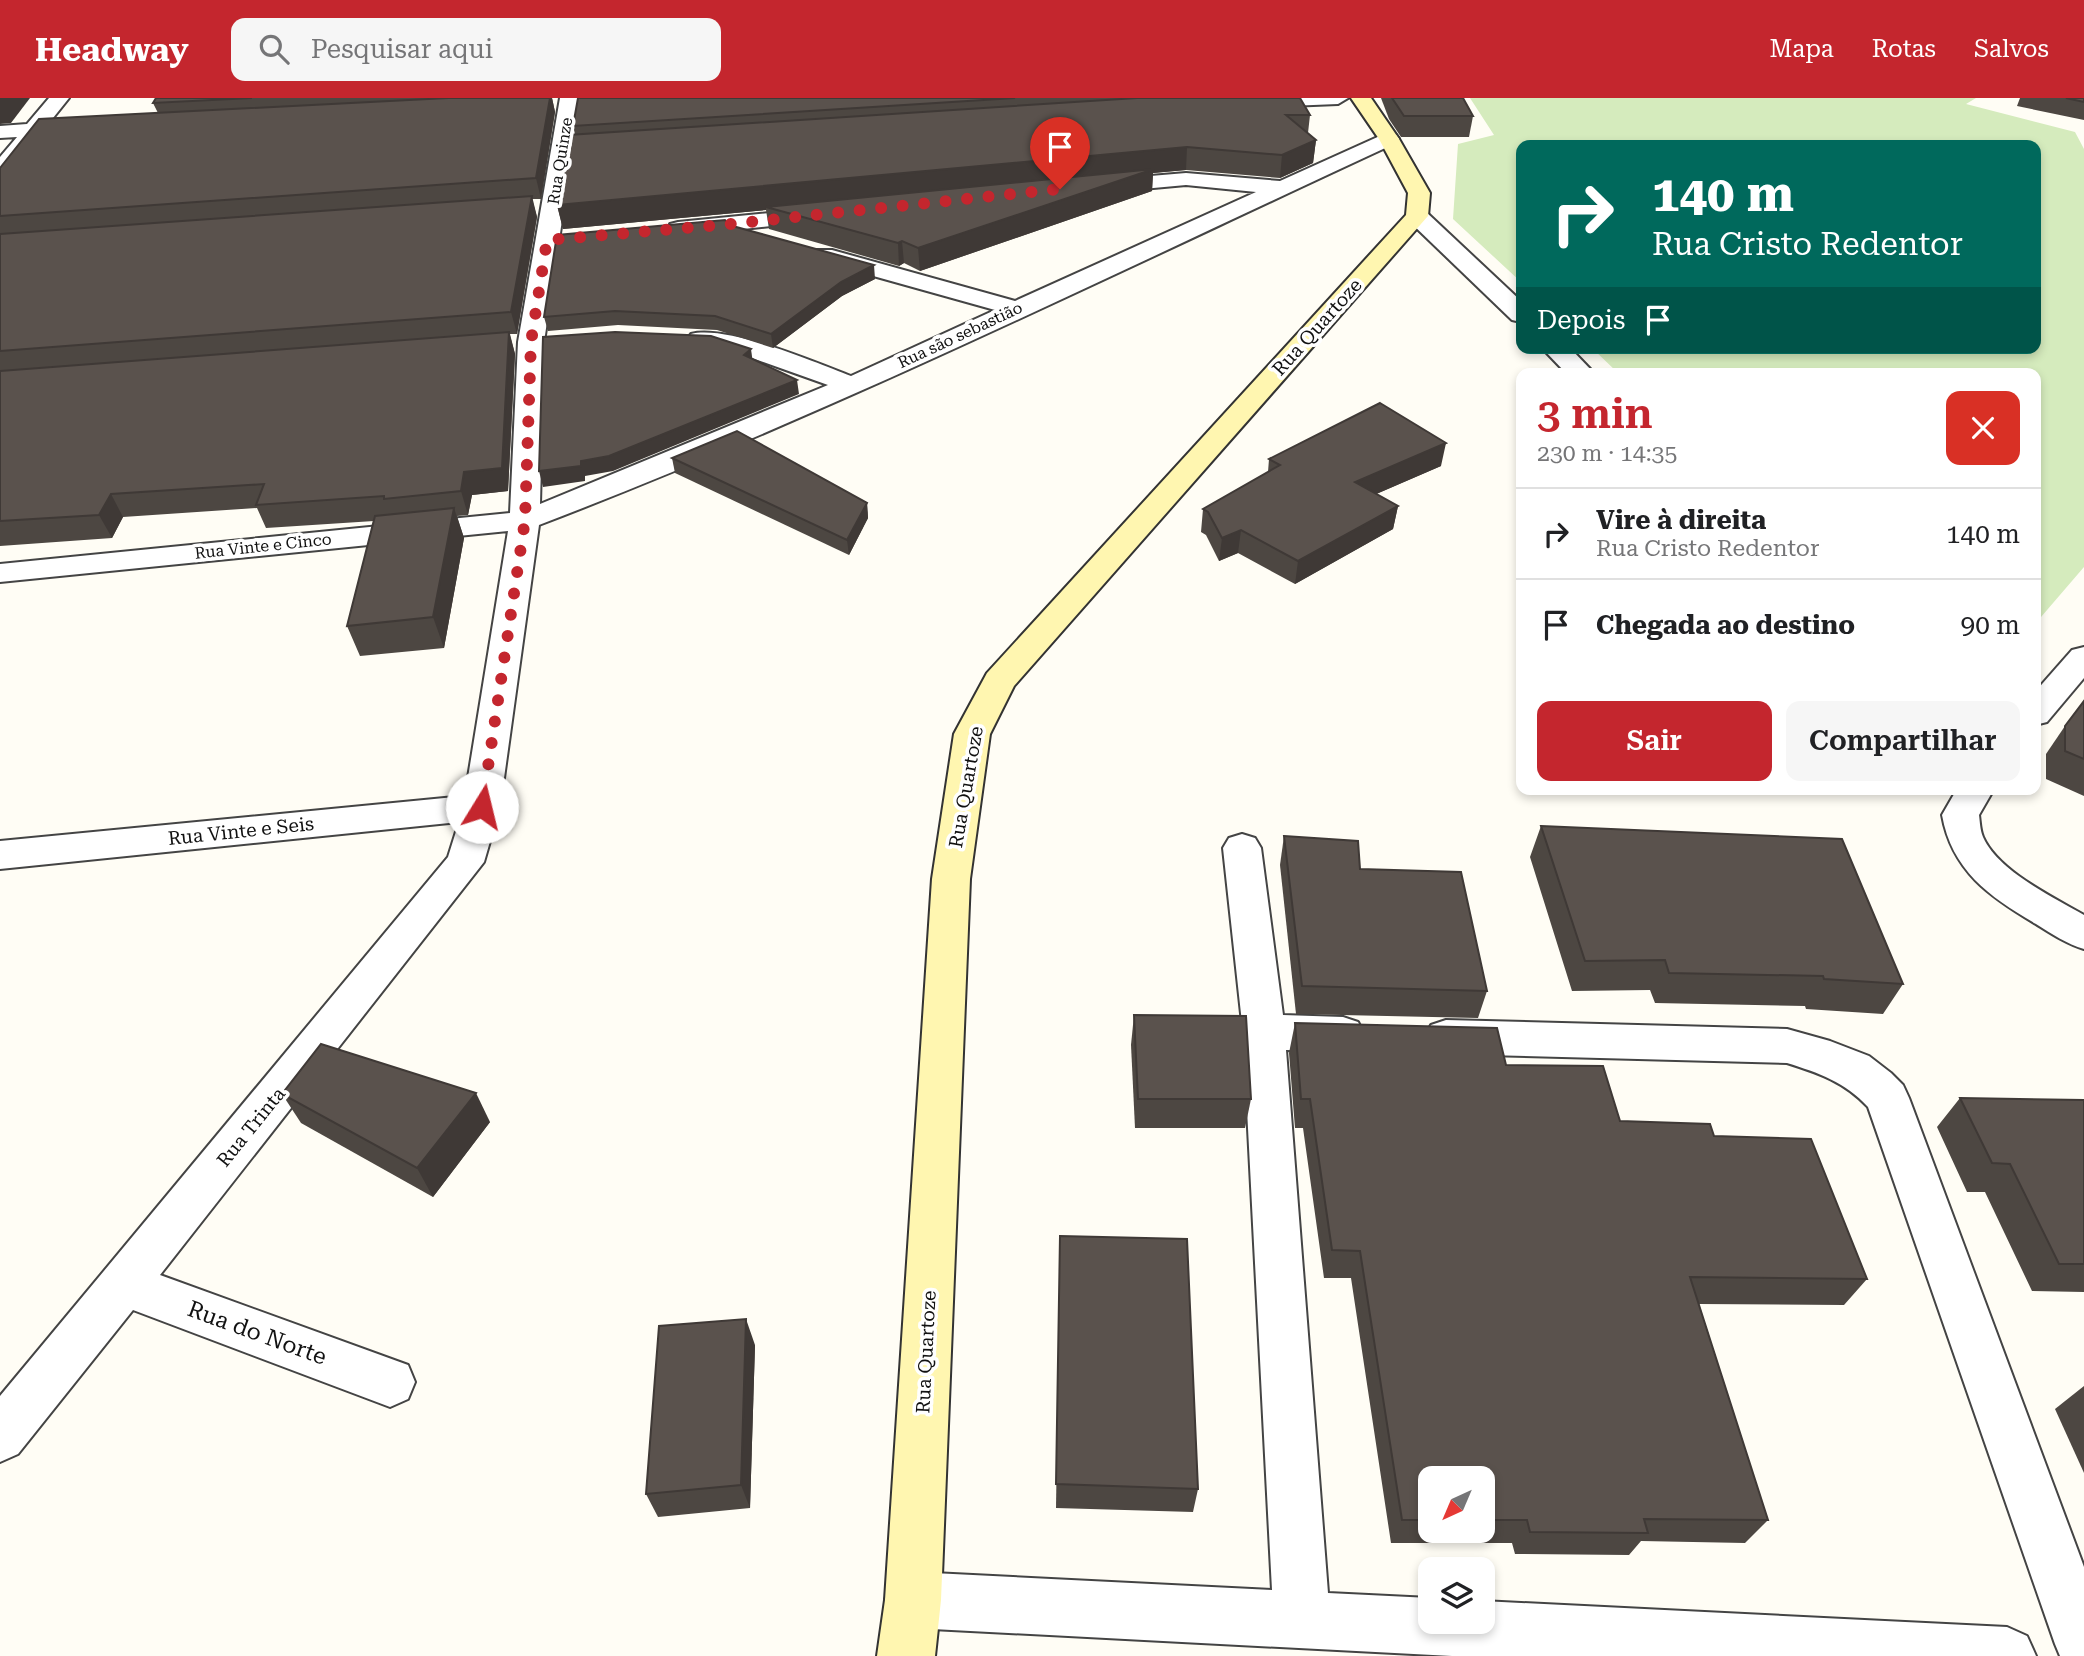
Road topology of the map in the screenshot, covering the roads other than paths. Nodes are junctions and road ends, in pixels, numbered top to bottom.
1 (59, 98) edge
2 (1338, 98) edge
3 (1362, 98) edge
4 (565, 102) edge
5 (1227, 105) edge
6 (103, 126) edge
7 (35, 129) junction
8 (0, 132) edge
9 (1389, 139) junction
10 (589, 147) edge
11 (561, 149) junction
12 (0, 171) edge
13 (1073, 188) edge
14 (1285, 188) junction
15 (552, 207) junction
16 (524, 209) edge
17 (842, 212) edge
18 (1417, 216) junction
19 (721, 225) junction
20 (654, 231) edge
21 (574, 238) edge
22 (547, 240) junction
23 (775, 241) edge
24 (802, 248) edge
25 (1017, 309) junction
26 (1516, 310) edge
27 (678, 337) edge
28 (1561, 354) edge
29 (1576, 368) edge
30 (852, 385) junction
31 (525, 520) junction
32 (0, 573) edge
33 (2084, 657) edge
34 (2041, 707) edge
35 (1972, 795) edge
36 (482, 807) junction
37 (1242, 848) dead end
38 (0, 855) edge
39 (2084, 933) edge
40 (1264, 1032) junction
41 (124, 1284) junction
42 (390, 1382) dead end
43 (0, 1436) edge
44 (913, 1600) junction
45 (1302, 1619) junction
46 (2084, 1644) edge
47 (906, 1656) edge
48 (2007, 1656) edge

1 - 7 street
2 - 5 street
3 - 9 street
4 - 11 street, Rua Quinze
6 - 7 street
7 - 8 street
7 - 12 street
9 - 14 street, Rua são sebastião
9 - 18 street
10 - 11 street
11 - 15 street, Rua Quinze
13 - 14 street
14 - 25 street, Rua são sebastião
15 - 16 street
15 - 22 street, Rua Quinze
17 - 19 street
18 - 26 street
18 - 44 street, Rua Quartoze
19 - 20 street
19 - 23 street
21 - 22 street
22 - 31 street, Rua Quinze
24 - 25 street
25 - 30 street, Rua são sebastião
27 - 30 street
28 - 29 street
30 - 31 street, Rua são sebastião
31 - 32 street, Rua Vinte e Cinco
31 - 36 street, Rua Quinze
33 - 34 street
35 - 39 street
36 - 38 street, Rua Vinte e Seis
36 - 41 street, Rua Trinta
37 - 40 street
40 - 45 street
40 - 46 street
41 - 42 street, Rua do Norte
41 - 43 street, Rua Trinta
44 - 45 street
44 - 47 street, Rua Quartoze
45 - 48 street

